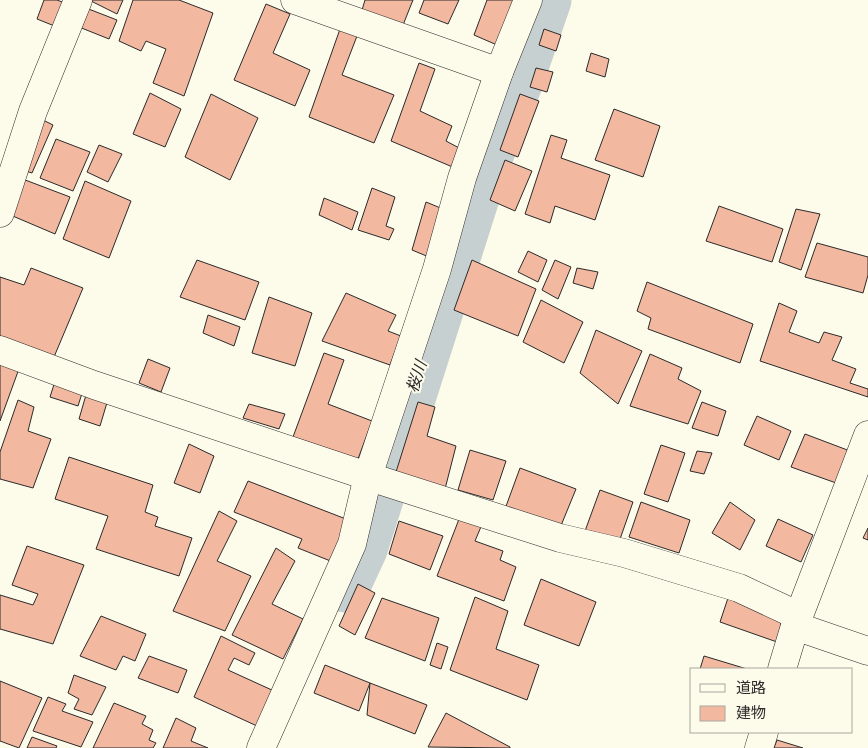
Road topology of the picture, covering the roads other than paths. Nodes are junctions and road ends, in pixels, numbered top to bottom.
1 (78, 0) edge
2 (294, 0) edge
3 (528, 0) edge
4 (499, 72) junction
5 (0, 213) edge
6 (0, 350) edge
7 (868, 435) edge
8 (379, 480) junction
9 (797, 621) junction
10 (868, 651) edge
11 (782, 668) edge
12 (764, 733) edge
13 (261, 748) edge
14 (759, 748) edge

1 - 5 street
2 - 4 street
3 - 4 street
4 - 8 street
6 - 8 street
7 - 9 street
8 - 9 street
8 - 13 street
9 - 10 street
9 - 11 street
12 - 14 street

